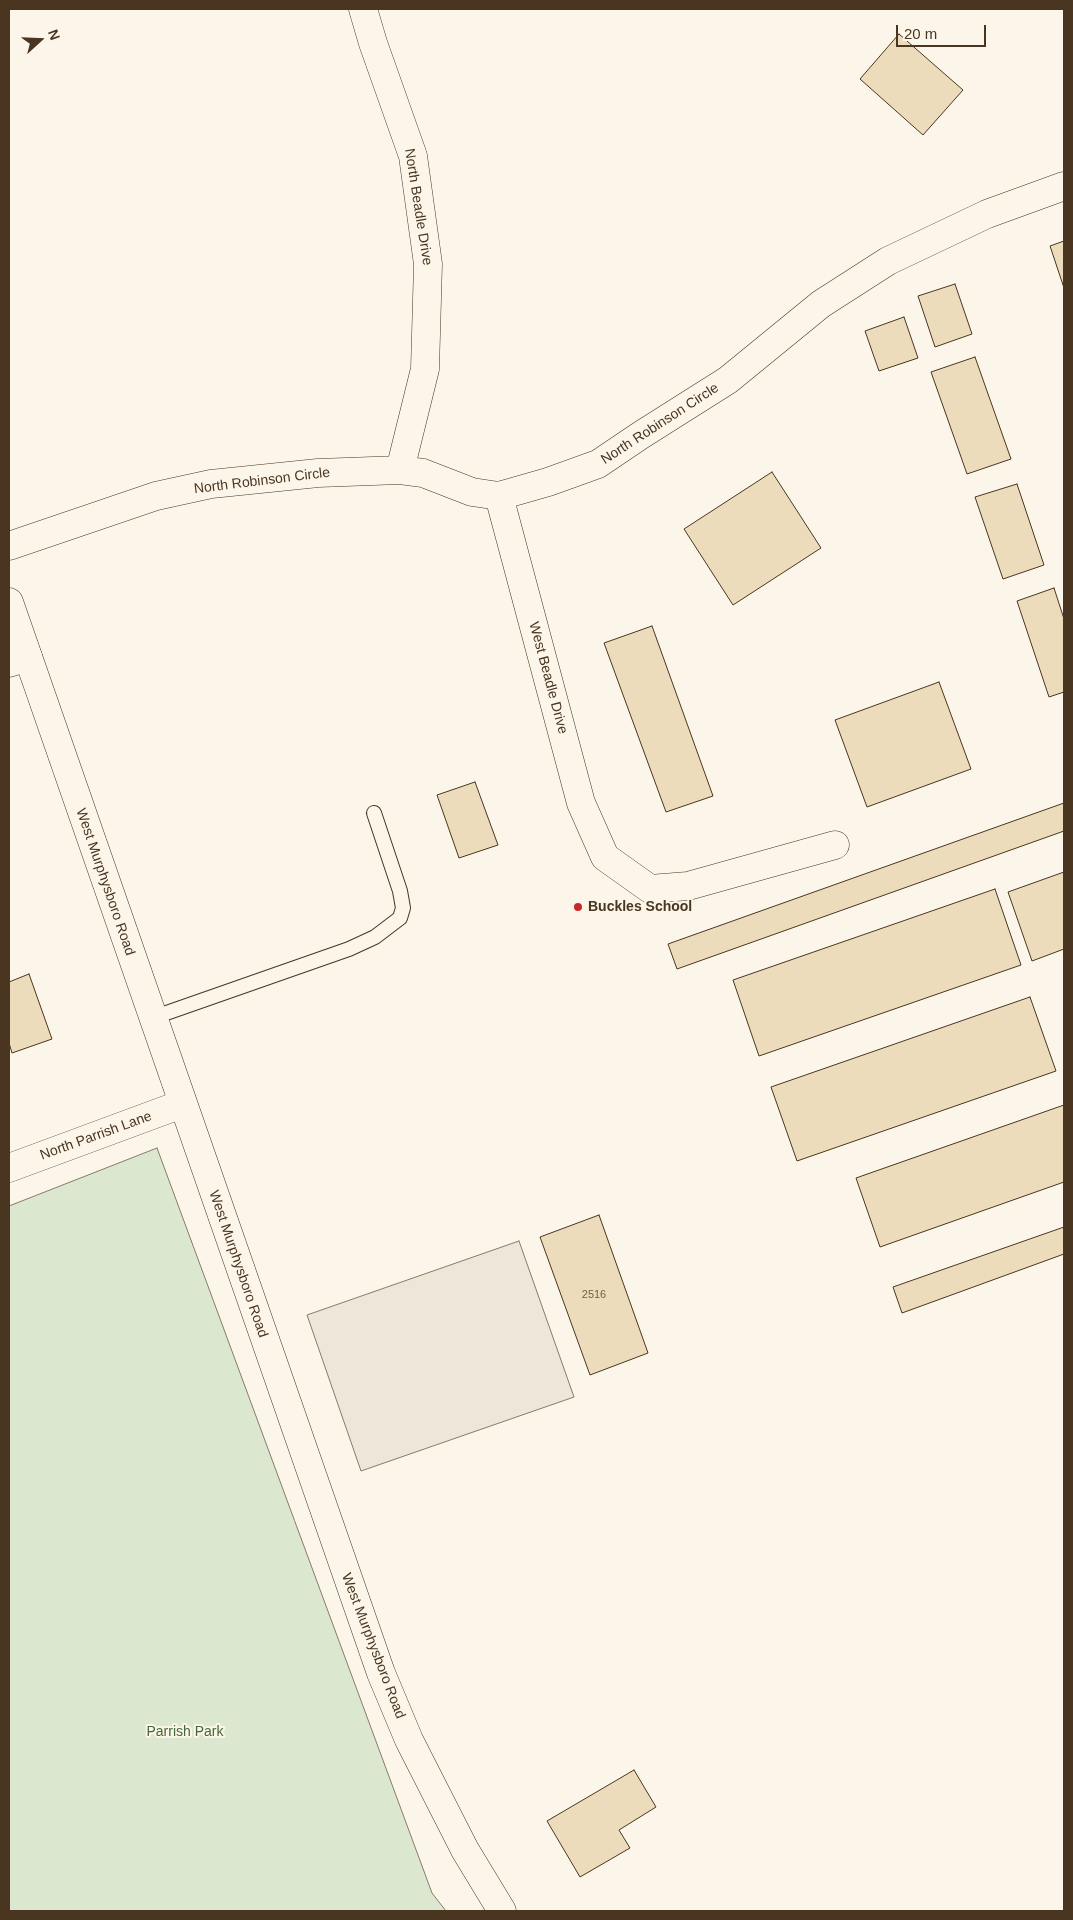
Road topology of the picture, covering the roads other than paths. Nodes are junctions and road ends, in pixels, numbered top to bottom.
1 (363, 9) edge
2 (1064, 186) edge
3 (400, 470) junction
4 (498, 496) junction
5 (9, 546) edge
6 (9, 602) edge
7 (18, 660) edge
8 (374, 813) dead end
9 (835, 844) dead end
10 (152, 1018) junction
11 (182, 1104) junction
12 (9, 1168) edge
13 (502, 1911) edge

1 - 3 street, North Beadle Drive
2 - 4 street, North Robinson Circle
3 - 4 street, North Robinson Circle
3 - 5 street, North Robinson Circle
4 - 9 street, West Beadle Drive
6 - 7 street, West Murphysboro Road
7 - 10 street, West Murphysboro Road
8 - 10 lane
10 - 11 street, West Murphysboro Road
11 - 12 street, North Parrish Lane
11 - 13 street, West Murphysboro Road

